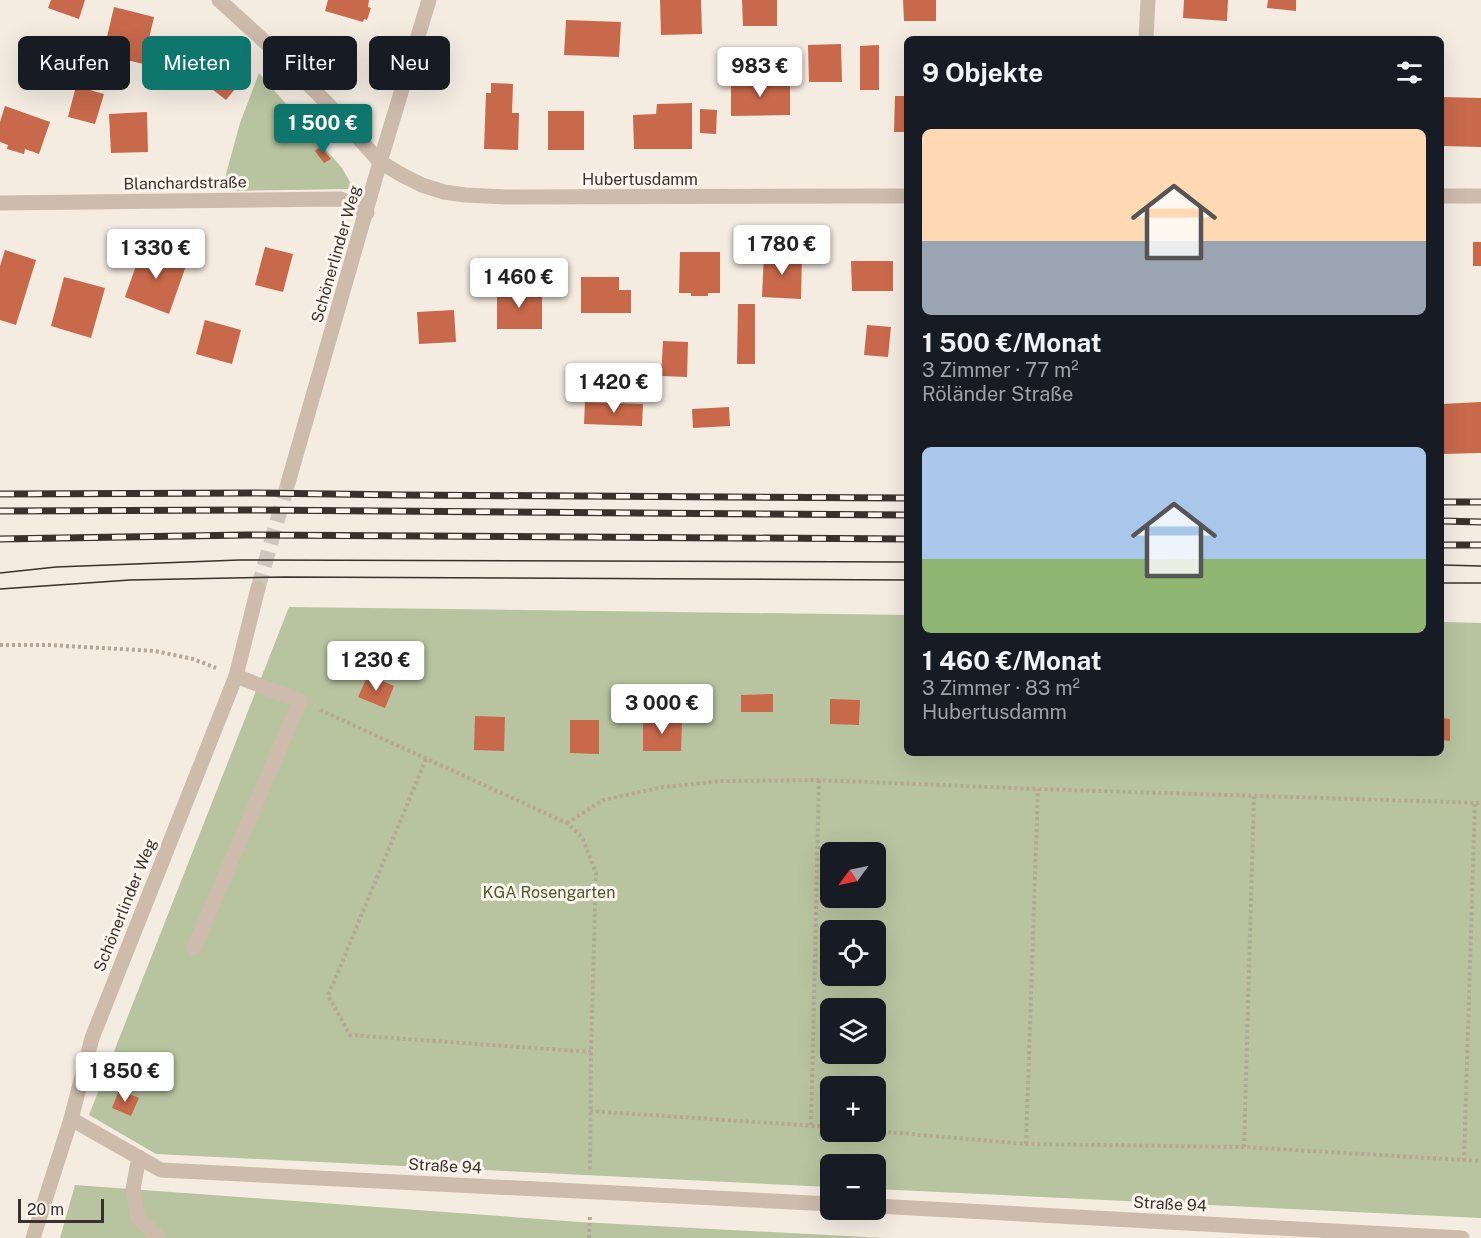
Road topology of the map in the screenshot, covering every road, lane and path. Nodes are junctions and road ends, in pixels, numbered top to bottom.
1 (219, 0) edge
2 (429, 0) edge
3 (1148, 0) edge
4 (1146, 36) edge
5 (380, 162) junction
6 (904, 196) edge
7 (1444, 196) edge
8 (1481, 196) edge
9 (0, 203) edge
10 (367, 213) junction
11 (288, 483) tunnel mouth
12 (258, 588) tunnel mouth
13 (0, 645) edge
14 (236, 676) junction
15 (300, 701) junction
16 (426, 759) junction
17 (819, 780) junction
18 (1038, 789) junction
19 (1254, 795) junction
20 (1475, 803) junction
21 (1481, 803) edge
22 (567, 823) junction
23 (195, 948) dead end
24 (591, 1052) junction
25 (590, 1110) junction
26 (71, 1119) junction
27 (811, 1125) junction
28 (820, 1126) edge
29 (886, 1132) edge
30 (1026, 1144) junction
31 (1244, 1147) junction
32 (139, 1157) junction
33 (1464, 1161) junction
34 (1481, 1161) edge
35 (590, 1191) junction
36 (820, 1203) edge
37 (886, 1207) edge
38 (33, 1238) edge
39 (159, 1238) edge
40 (1462, 1238) edge

1 - 5 street, Hubertusdamm
2 - 5 street, Schönerlinder Weg
3 - 4 street
5 - 6 street, Hubertusdamm
5 - 10 street, Schönerlinder Weg
7 - 8 street
9 - 10 street, Blanchardstraße
10 - 11 street, Schönerlinder Weg
12 - 14 street, Schönerlinder Weg
13 - 14 path
14 - 15 street
14 - 26 street, Schönerlinder Weg
15 - 16 path
15 - 23 street
16 - 22 path
16 - 24 path
17 - 18 path
17 - 22 path
17 - 27 path
18 - 19 path
18 - 30 path
19 - 20 path
19 - 31 path
20 - 21 path
20 - 33 path
22 - 24 path
24 - 25 path
25 - 27 path
25 - 35 path
26 - 32 street, Straße 94
26 - 38 street, Schönerlinder Weg
27 - 28 path
29 - 30 path
30 - 31 path
31 - 33 path
32 - 35 street, Straße 94
32 - 39 street
33 - 34 path
35 - 36 street, Straße 94
37 - 40 street, Straße 94

